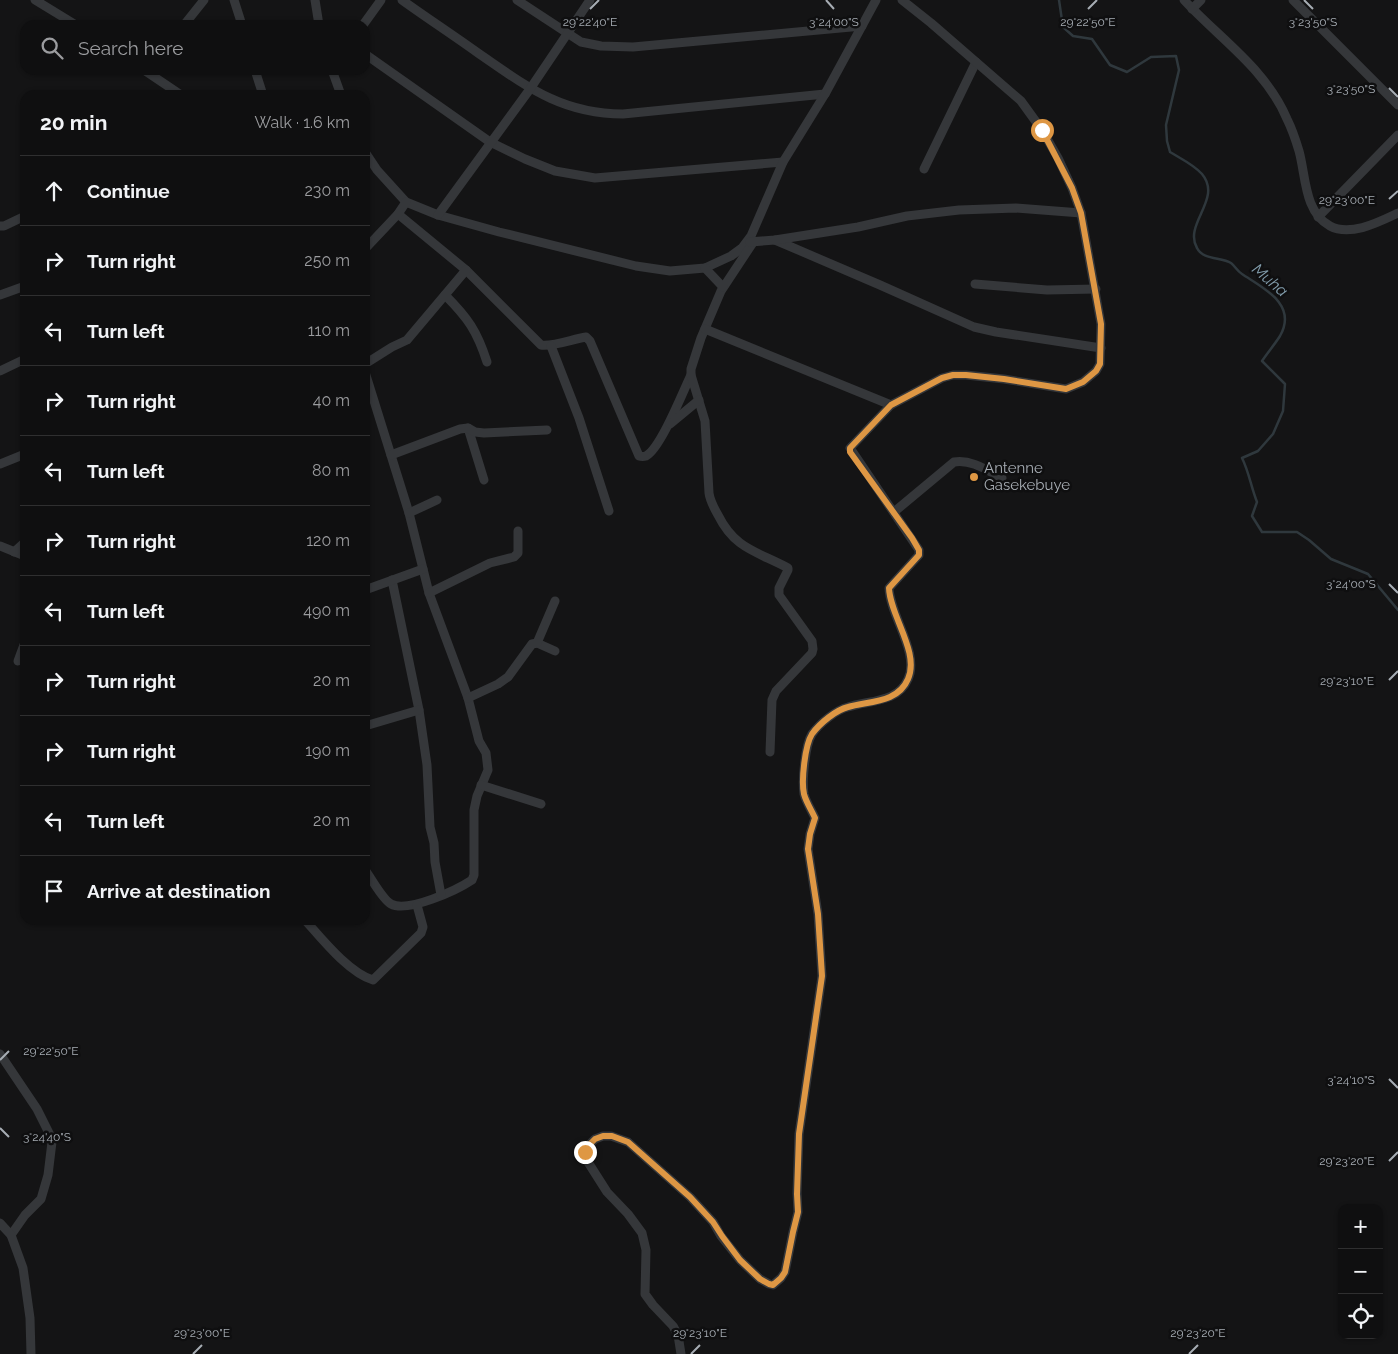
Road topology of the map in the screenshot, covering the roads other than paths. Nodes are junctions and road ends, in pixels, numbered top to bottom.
1 (35, 0) edge
2 (204, 0) edge
3 (234, 0) edge
4 (316, 0) edge
5 (381, 0) edge
6 (402, 0) edge
7 (517, 0) edge
8 (590, 0) edge
9 (876, 0) edge
10 (902, 0) edge
11 (1184, 0) edge
12 (1202, 0) edge
13 (1293, 0) edge
14 (1192, 9) junction
15 (68, 20) edge
16 (188, 20) edge
17 (240, 20) edge
18 (318, 20) edge
19 (367, 20) edge
20 (862, 26) junction
21 (567, 34) junction
22 (370, 58) edge
23 (976, 62) junction
24 (152, 75) edge
25 (257, 75) edge
26 (334, 75) edge
27 (530, 89) junction
28 (173, 90) edge
29 (261, 90) edge
30 (338, 90) edge
31 (825, 94) junction
32 (1398, 105) edge
33 (1398, 135) edge
34 (490, 142) junction
35 (370, 160) edge
36 (783, 162) junction
37 (924, 169) dead end
38 (406, 202) junction
39 (1081, 213) junction
40 (1398, 213) edge
41 (398, 214) junction
42 (438, 215) junction
43 (1318, 217) junction
44 (20, 219) edge
45 (0, 226) edge
46 (775, 240) junction
47 (751, 242) junction
48 (370, 244) edge
49 (717, 264) junction
50 (705, 268) junction
51 (466, 270) junction
52 (730, 277) junction
53 (975, 284) dead end
54 (723, 286) junction
55 (20, 288) edge
56 (1096, 289) junction
57 (0, 295) edge
58 (445, 295) junction
59 (705, 329) junction
60 (552, 346) junction
61 (1101, 348) junction
62 (20, 361) edge
63 (370, 361) edge
64 (487, 362) dead end
65 (0, 371) edge
66 (691, 375) junction
67 (370, 388) edge
68 (699, 400) junction
69 (891, 405) junction
70 (668, 425) junction
71 (468, 428) junction
72 (547, 430) dead end
73 (391, 455) junction
74 (20, 456) edge
75 (0, 464) edge
76 (1002, 478) dead end
77 (484, 480) dead end
78 (437, 500) dead end
79 (609, 511) dead end
80 (894, 512) junction
81 (409, 514) junction
82 (518, 531) dead end
83 (0, 546) edge
84 (20, 547) edge
85 (14, 552) junction
86 (20, 554) edge
87 (423, 569) junction
88 (392, 580) junction
89 (370, 588) edge
90 (429, 593) junction
91 (555, 601) dead end
92 (536, 643) junction
93 (555, 651) dead end
94 (20, 656) edge
95 (18, 661) dead end
96 (468, 698) junction
97 (418, 710) junction
98 (370, 724) edge
99 (770, 752) dead end
100 (481, 785) junction
101 (541, 804) dead end
102 (370, 877) edge
103 (441, 895) junction
104 (417, 905) junction
105 (309, 925) edge
106 (0, 1054) edge
107 (0, 1223) edge
108 (12, 1235) junction
109 (31, 1354) edge
110 (681, 1354) edge

1 - 15 street
2 - 16 street
3 - 17 street
4 - 18 street
5 - 19 street
6 - 27 street
7 - 21 street
8 - 21 street
9 - 20 street
10 - 23 street
11 - 14 street
12 - 14 street
13 - 32 street
14 - 43 street
20 - 21 street
20 - 31 street
21 - 27 street
22 - 34 street
23 - 37 street
23 - 39 street
24 - 28 street
25 - 29 street
26 - 30 street
27 - 31 street
27 - 34 street
31 - 36 street
33 - 43 street
34 - 36 street
34 - 42 street
35 - 38 street
36 - 47 street
38 - 41 street
38 - 42 street
39 - 46 street
39 - 56 street
40 - 43 street
41 - 48 street
41 - 51 street
42 - 50 street
44 - 45 street
46 - 47 street
46 - 61 street
47 - 49 street
47 - 52 street
49 - 50 street
49 - 52 street
50 - 54 street
51 - 58 street
51 - 60 street
52 - 54 street
53 - 56 street
54 - 59 street
55 - 57 street
56 - 61 street
58 - 63 street
58 - 64 street
59 - 66 street
59 - 69 street
60 - 70 street
60 - 79 street
61 - 69 street
62 - 65 street
66 - 68 street
66 - 70 street
67 - 73 street
68 - 70 street
68 - 99 street
69 - 80 street
71 - 72 street
71 - 73 street
71 - 77 street
73 - 81 street
74 - 75 street
76 - 80 street
78 - 81 street
80 - 110 street
81 - 87 street
82 - 90 street
83 - 85 street
84 - 85 street
85 - 86 street
87 - 88 street
87 - 90 street
88 - 89 street
88 - 97 street
90 - 96 street
91 - 92 street
92 - 93 street
92 - 96 street
94 - 95 street
96 - 100 street
97 - 98 street
97 - 103 street
100 - 101 street
100 - 103 street
102 - 104 street
103 - 104 street
104 - 105 street
106 - 108 street
107 - 108 street
108 - 109 street

